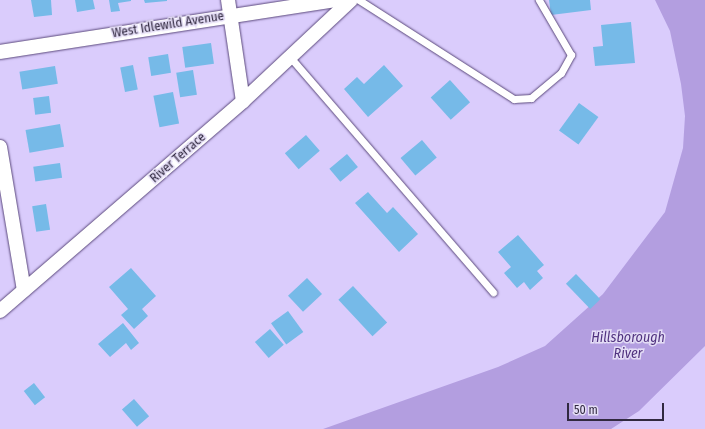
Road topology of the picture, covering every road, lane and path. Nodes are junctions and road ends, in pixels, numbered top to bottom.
1 (228, 0) edge
2 (335, 0) edge
3 (351, 0) edge
4 (358, 0) edge
5 (539, 0) edge
6 (231, 16) junction
7 (0, 52) edge
8 (290, 57) junction
9 (243, 101) junction
10 (0, 148) edge
11 (24, 290) junction
12 (493, 292) dead end
13 (0, 311) edge

1 - 6 street
2 - 6 street, West Idlewild Avenue
3 - 8 street, River Terrace
4 - 5 lane
6 - 7 street, West Idlewild Avenue
6 - 9 street
8 - 9 street, River Terrace
8 - 12 lane
9 - 11 street, River Terrace
10 - 11 street
11 - 13 street, River Terrace

